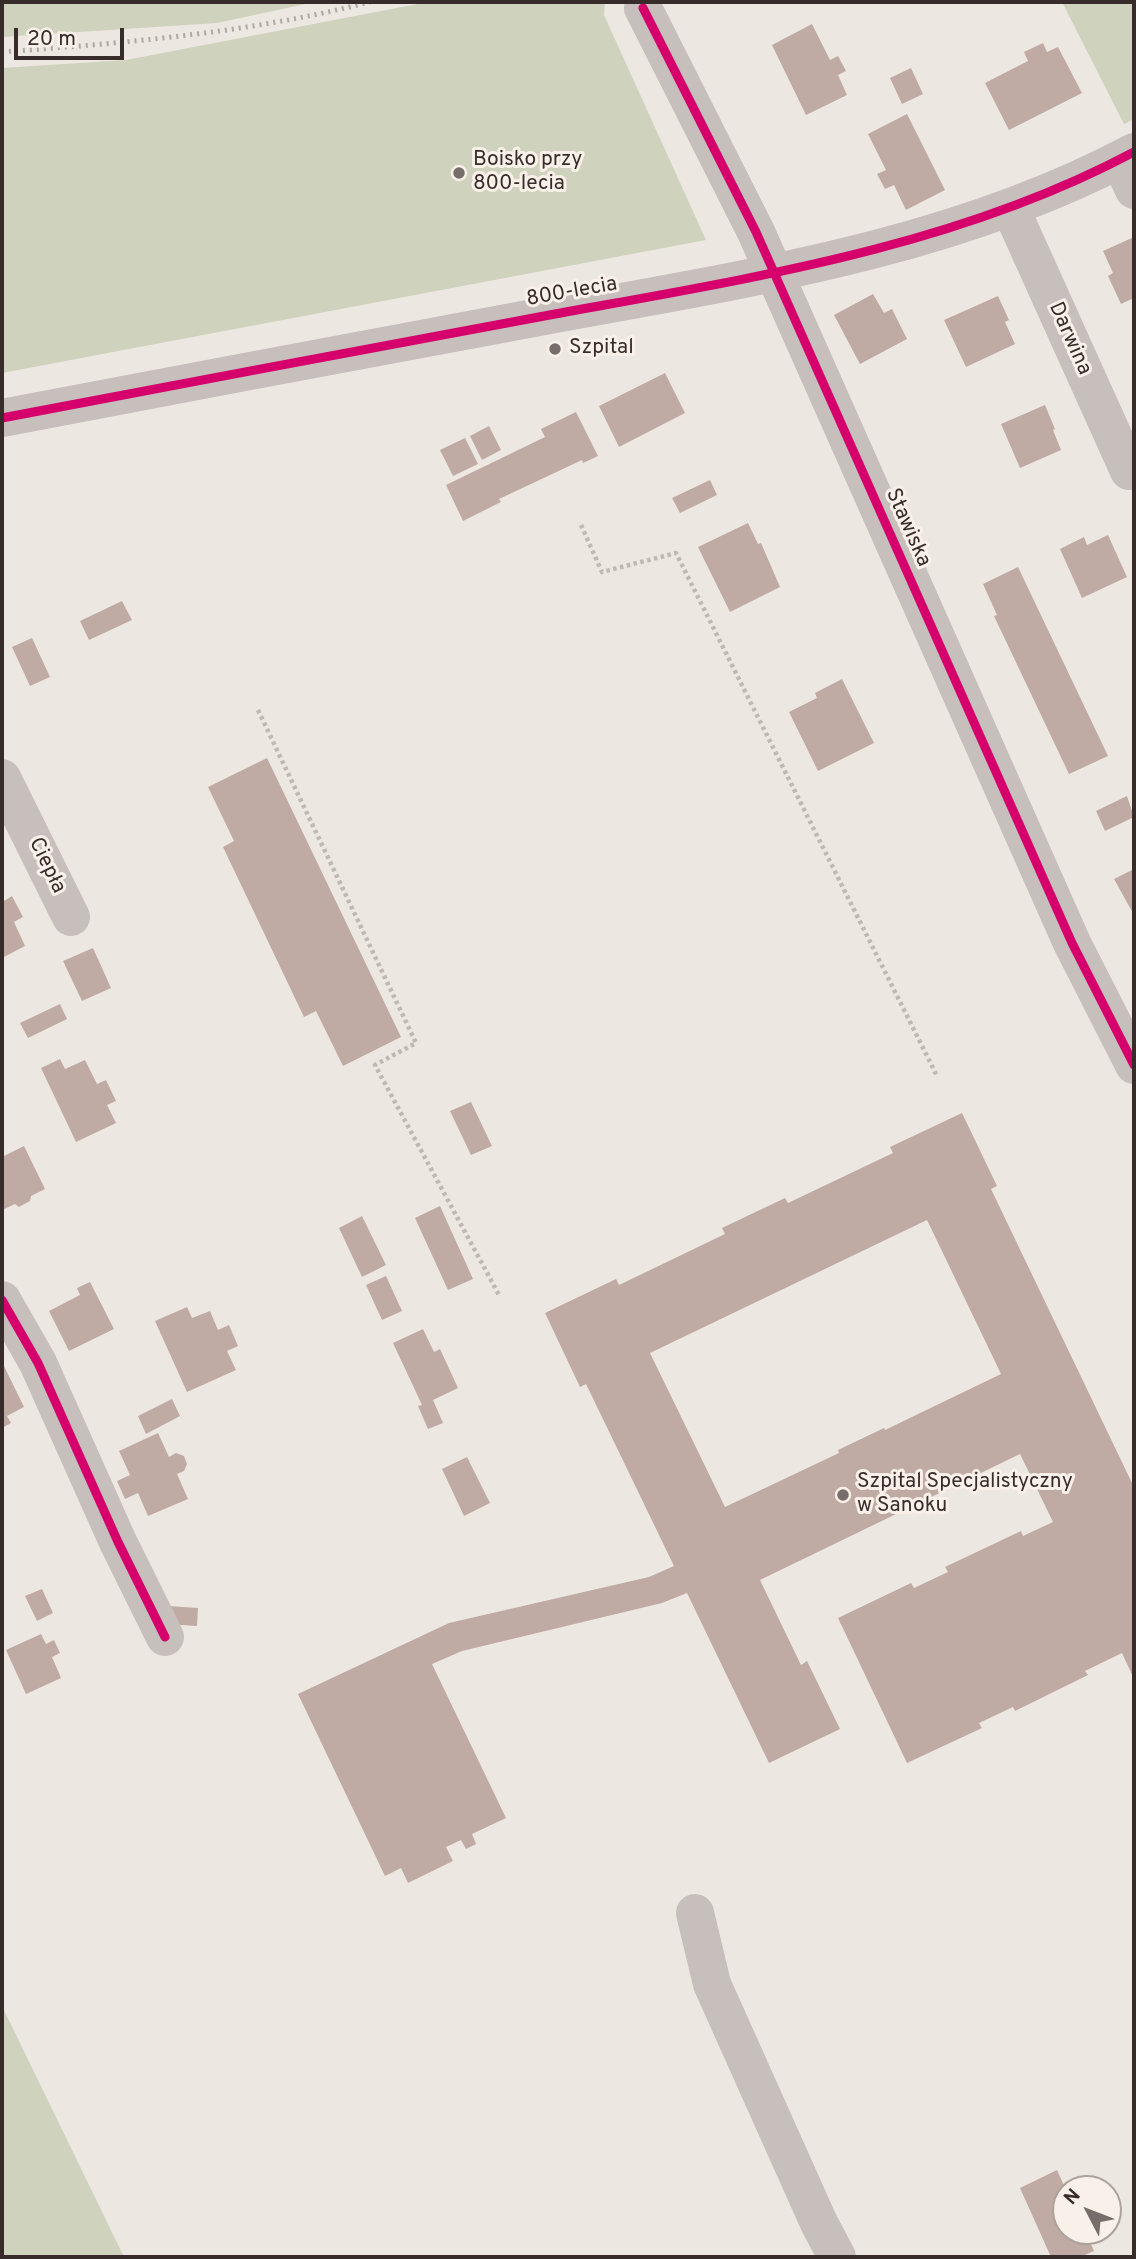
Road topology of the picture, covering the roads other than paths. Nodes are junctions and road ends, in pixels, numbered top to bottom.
1 (643, 8) dead end
2 (1130, 167) edge
3 (1010, 207) junction
4 (776, 274) junction
5 (2, 418) edge
6 (1129, 471) dead end
7 (2, 778) edge
8 (71, 917) dead end
9 (1134, 1065) edge
10 (2, 1300) edge
11 (165, 1637) dead end
12 (695, 1913) dead end
13 (837, 2257) edge

1 - 4 street, Stawiska
2 - 3 street, 800-lecia
3 - 4 street, 800-lecia
3 - 6 street, Darwina
4 - 5 street, 800-lecia
4 - 9 street, Stawiska
7 - 8 street, Ciepła
10 - 11 street
12 - 13 street

